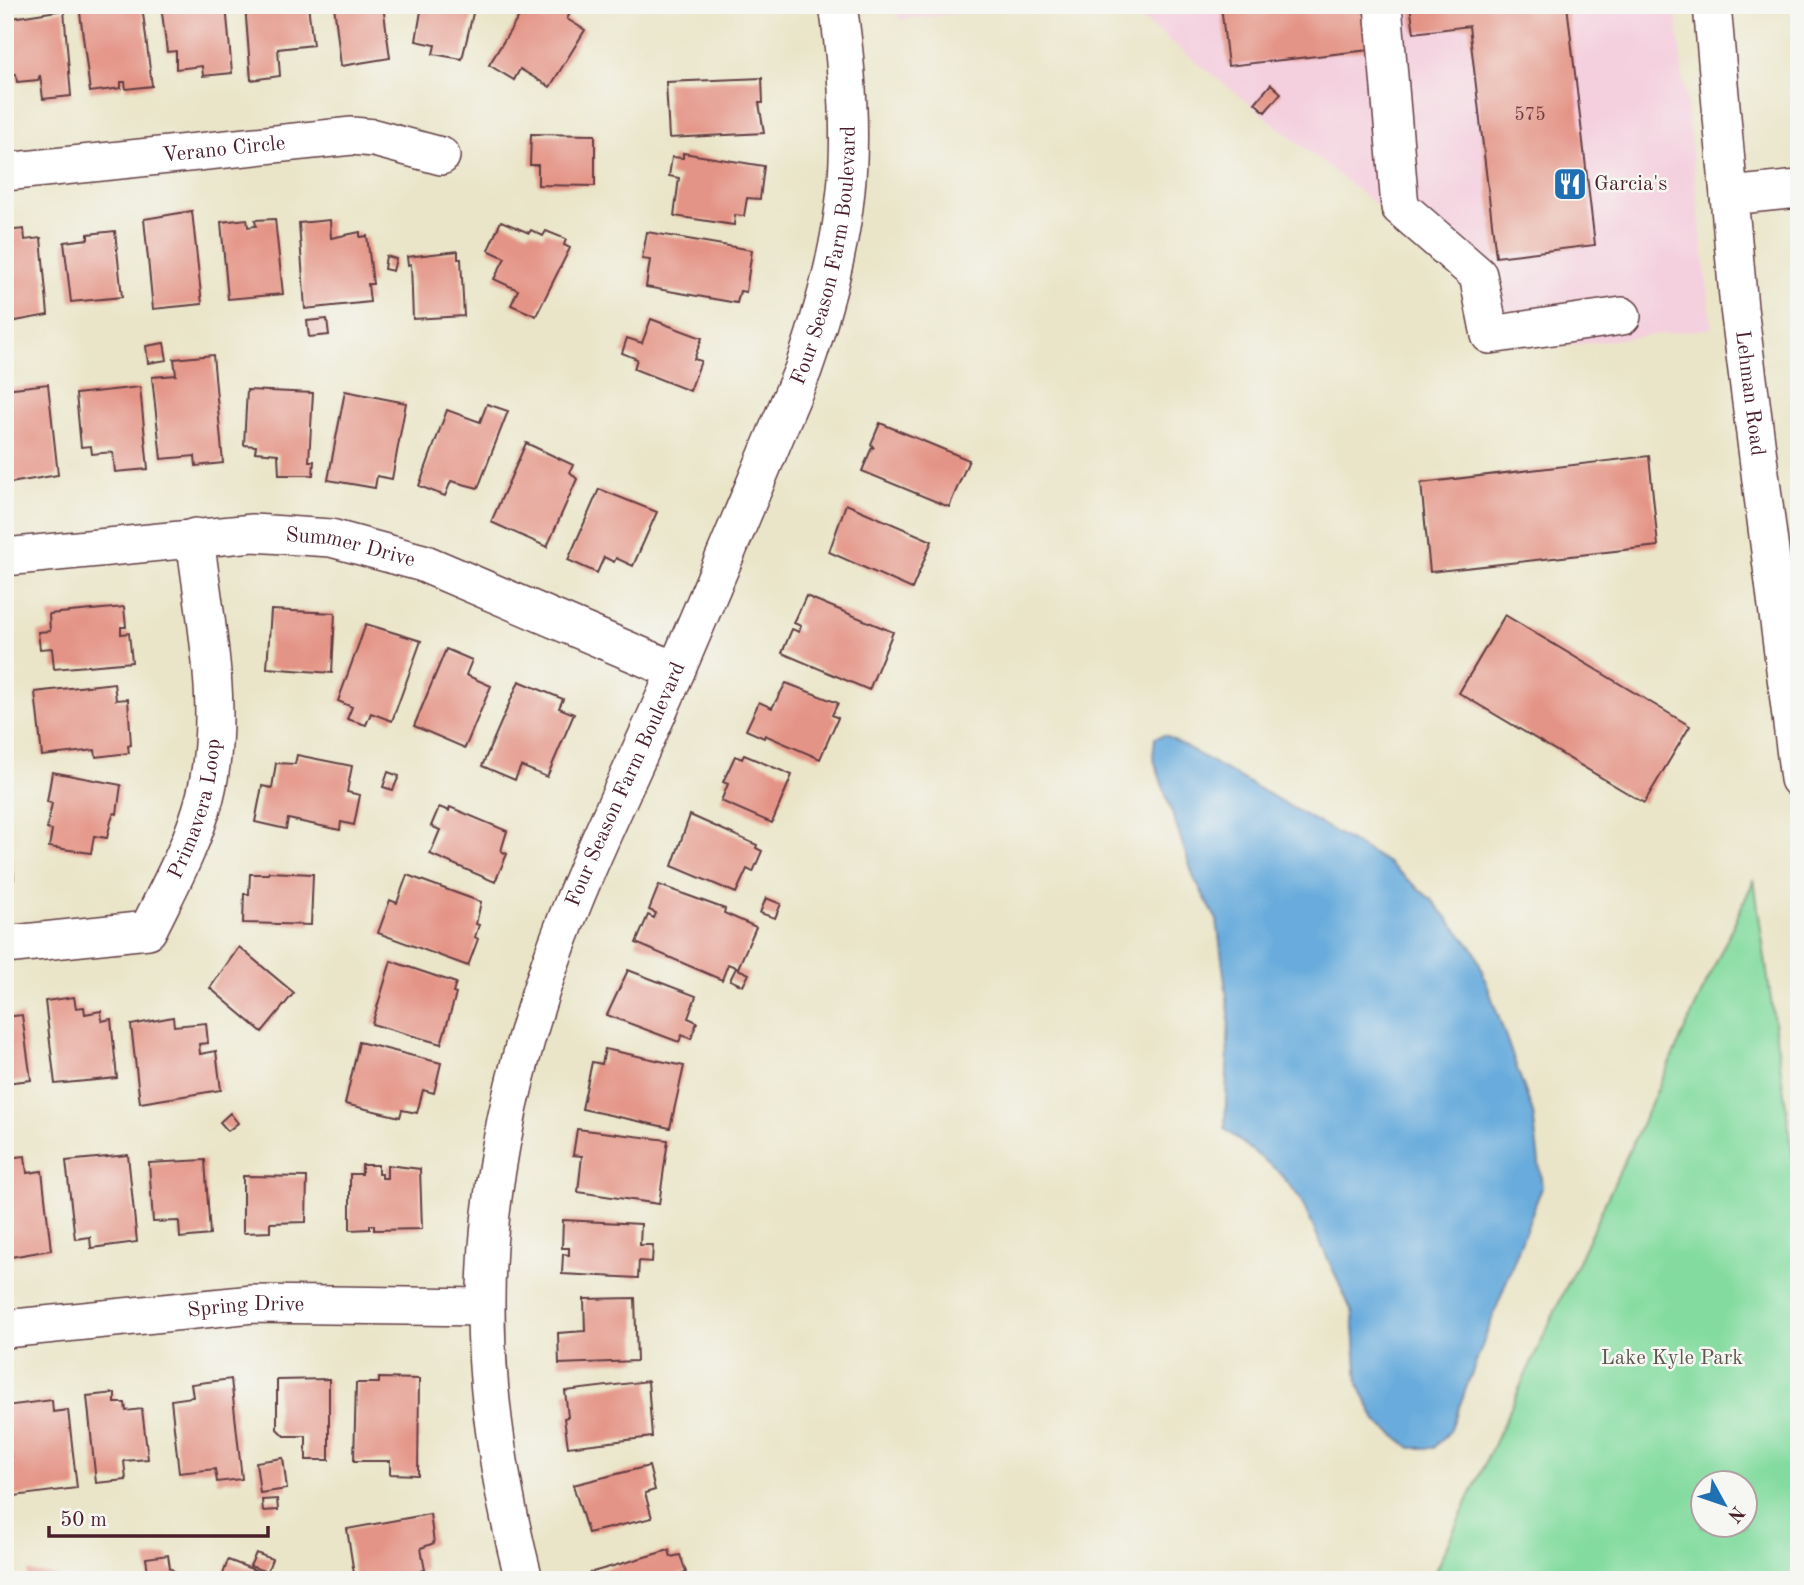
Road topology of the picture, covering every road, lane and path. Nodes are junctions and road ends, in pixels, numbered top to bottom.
1 (838, 5) edge
2 (1383, 5) edge
3 (1712, 5) edge
4 (441, 156) dead end
5 (5, 172) edge
6 (1799, 189) edge
7 (1729, 196) junction
8 (1622, 316) dead end
9 (195, 537) junction
10 (5, 557) edge
11 (676, 671) junction
12 (1799, 779) edge
13 (5, 945) edge
14 (485, 1307) junction
15 (5, 1329) edge
16 (524, 1580) edge

1 - 11 street, Four Season Farm Boulevard
2 - 8 street
3 - 7 street, Lehman Road
4 - 5 street, Verano Circle
6 - 7 street
7 - 12 street, Lehman Road
9 - 10 street, Summer Drive
9 - 11 street, Summer Drive
9 - 13 street, Primavera Loop
11 - 14 street, Four Season Farm Boulevard
14 - 15 street, Spring Drive
14 - 16 street, Four Season Farm Boulevard

